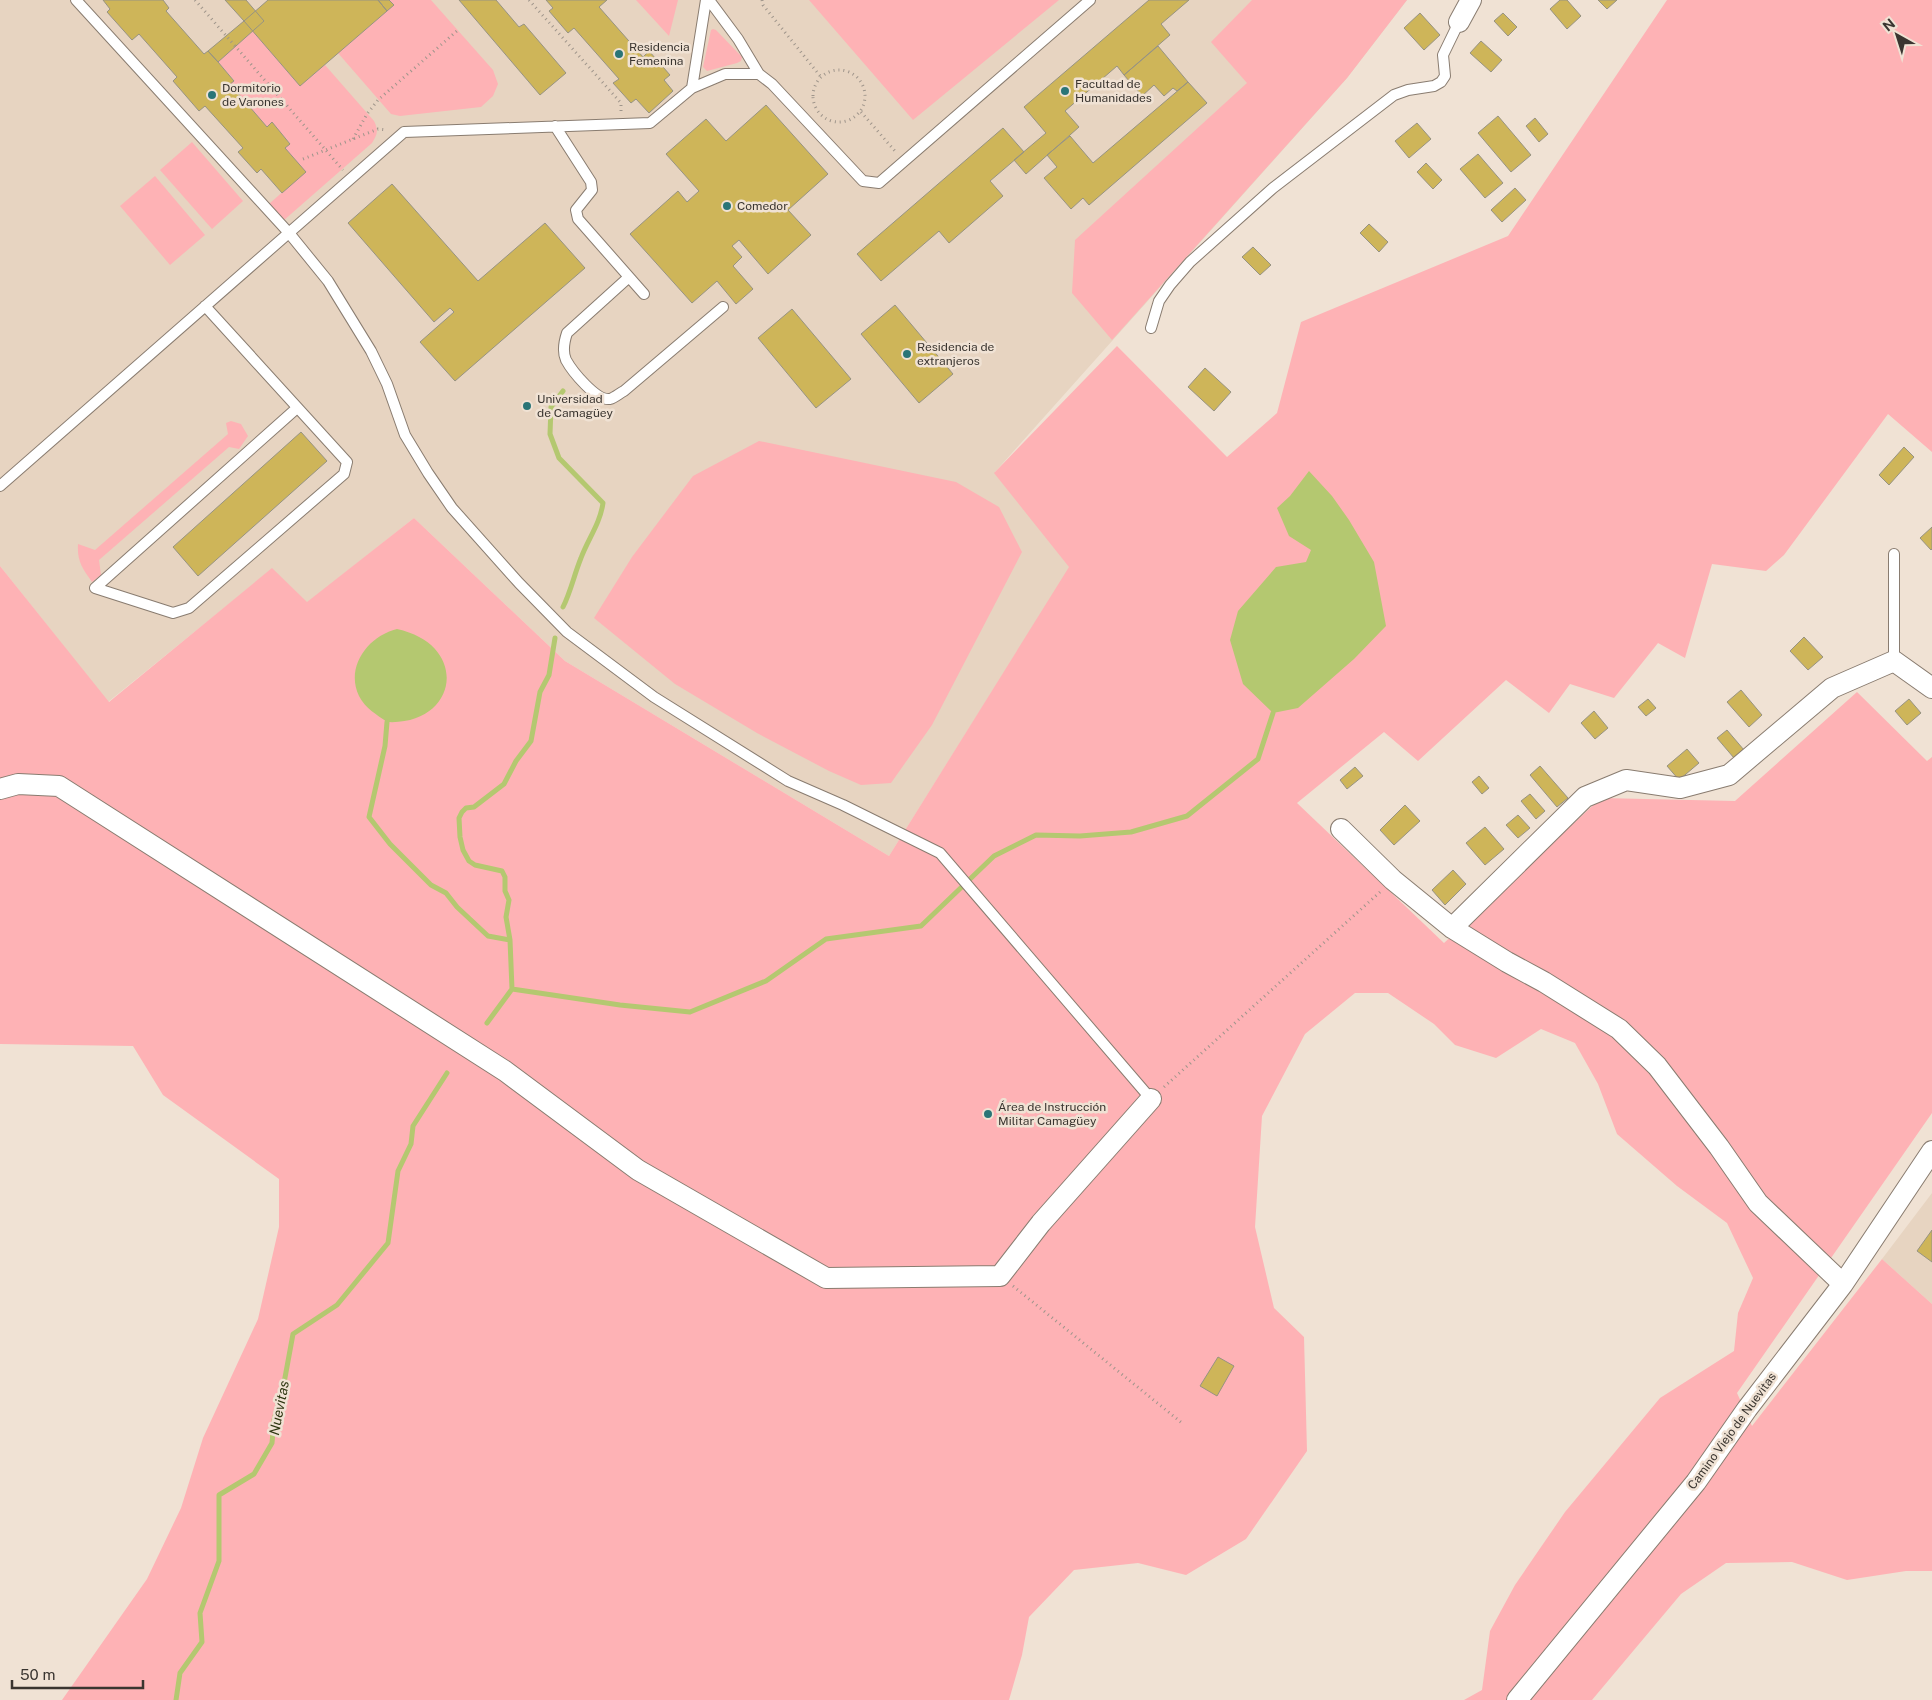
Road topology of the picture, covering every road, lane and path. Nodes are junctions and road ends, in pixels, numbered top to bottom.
1 (76, 0) edge
2 (195, 0) edge
3 (529, 0) edge
4 (707, 0) edge
5 (762, 0) edge
6 (1090, 0) edge
7 (1471, 0) edge
8 (1459, 22) joint
9 (458, 30) dead end
10 (759, 74) junction
11 (821, 77) junction
12 (692, 88) junction
13 (861, 112) junction
14 (622, 124) junction
15 (556, 126) junction
16 (404, 132) junction
17 (354, 139) junction
18 (326, 151) junction
19 (303, 159) dead end
20 (904, 161) junction
21 (350, 178) junction
22 (288, 233) junction
23 (629, 277) junction
24 (644, 294) dead end
25 (205, 306) junction
26 (723, 306) dead end
27 (1151, 328) dead end
28 (297, 408) junction
29 (0, 486) edge
30 (1894, 554) dead end
31 (1894, 661) junction
32 (1932, 688) edge
33 (0, 789) edge
34 (1341, 829) dead end
35 (1393, 880) junction
36 (1452, 928) junction
37 (1151, 1100) junction
38 (1932, 1151) edge
39 (1000, 1276) junction
40 (1843, 1284) junction
41 (1182, 1423) dead end
42 (1517, 1700) edge

1 - 22 lane
2 - 18 path
3 - 14 path
4 - 10 lane
4 - 12 lane
5 - 11 path
6 - 20 lane
7 - 8 street
8 - 27 lane
9 - 17 path
10 - 12 lane
10 - 20 lane
11 - 13 path
11 - 13 path
12 - 14 lane
13 - 20 path
14 - 15 lane
15 - 16 lane
15 - 23 lane
16 - 17 path
16 - 21 lane
17 - 18 path
18 - 19 path
18 - 21 path
21 - 22 lane
22 - 25 lane
22 - 37 lane
23 - 24 lane
23 - 26 lane
25 - 28 lane
25 - 29 lane
28 - 28 lane
30 - 31 lane
31 - 32 street
31 - 36 street
33 - 39 street
34 - 35 street
35 - 36 street
35 - 37 path
36 - 40 street
37 - 39 street
38 - 40 street, Camino Viejo de Nuevitas
39 - 41 path
40 - 42 street, Camino Viejo de Nuevitas

